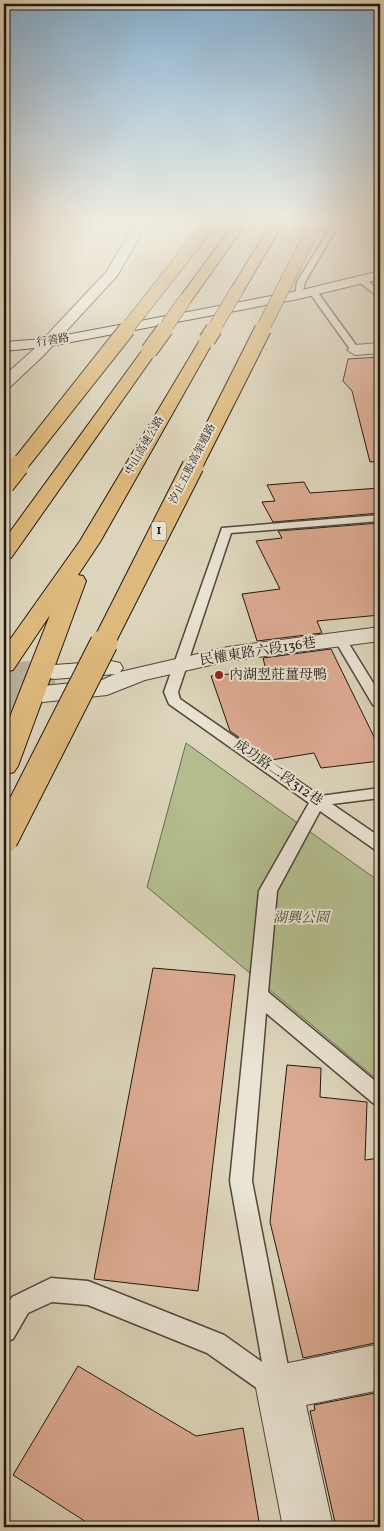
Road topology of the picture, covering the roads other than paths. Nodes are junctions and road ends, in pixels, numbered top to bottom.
1 (92, 293) edge
2 (155, 293) edge
3 (189, 293) edge
4 (235, 293) edge
5 (281, 293) edge
6 (305, 293) edge
7 (313, 293) edge
8 (298, 295) joint
9 (4, 336) edge
10 (50, 338) junction
11 (4, 347) edge
12 (355, 350) joint
13 (379, 350) edge
14 (4, 384) edge
15 (4, 484) edge
16 (380, 518) edge
17 (90, 542) junction
18 (4, 554) edge
19 (380, 634) edge
20 (340, 639) junction
21 (4, 665) edge
22 (179, 665) junction
23 (54, 672) tunnel mouth
24 (137, 674) junction
25 (43, 694) tunnel mouth
26 (380, 705) edge
27 (4, 766) edge
28 (380, 793) edge
29 (318, 801) junction
30 (4, 840) edge
31 (380, 845) edge
32 (258, 995) junction
33 (380, 1097) edge
34 (4, 1330) edge
35 (380, 1367) edge
36 (279, 1388) junction
37 (308, 1527) edge

1 - 10 street
2 - 15 highway, bridge
3 - 18 highway, bridge
4 - 17 highway, 中山高速公路, bridge
5 - 30 highway, 汐止五股高架道路 / 1, bridge
6 - 8 street, 行善路
7 - 12 lane
8 - 10 street, 行善路
9 - 10 street, 行善路
10 - 11 street, 行善路
10 - 14 street
12 - 13 street
16 - 22 lane
17 - 21 highway, 中山高速公路
17 - 27 highway
19 - 20 street, 民權東路六段136巷
20 - 22 street, 民權東路六段136巷
20 - 26 lane
22 - 24 street, 民權東路六段136巷
22 - 29 lane, 成功路二段312巷
23 - 24 street, 民權東路六段136巷
24 - 25 street, 民權東路六段136巷
28 - 29 lane
29 - 31 lane, 成功路二段312巷
29 - 32 lane
32 - 33 lane
32 - 36 lane
34 - 36 lane
35 - 36 street
36 - 37 street

